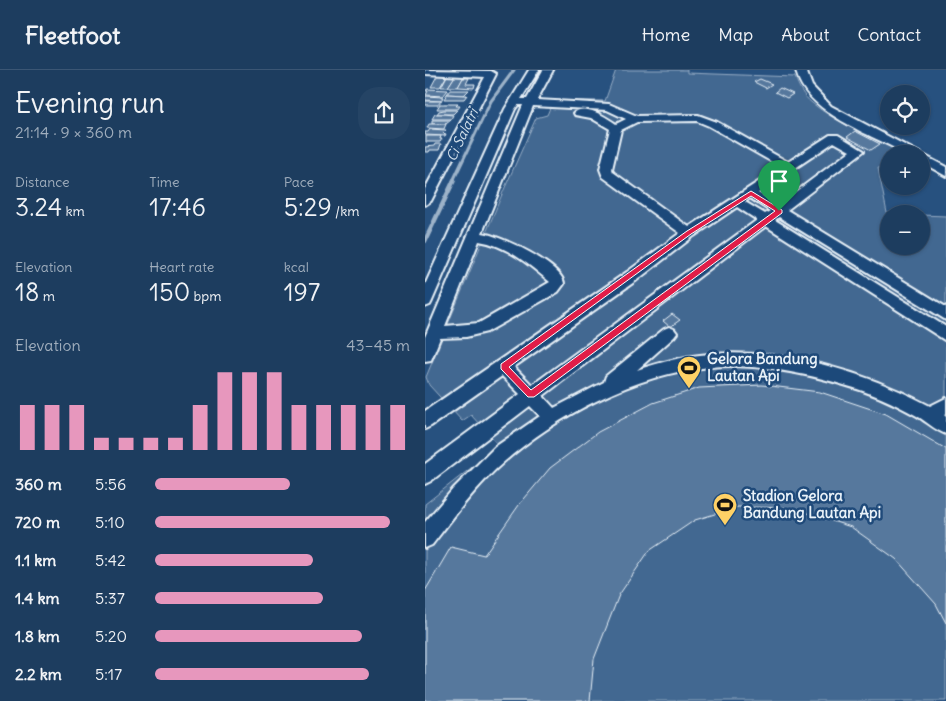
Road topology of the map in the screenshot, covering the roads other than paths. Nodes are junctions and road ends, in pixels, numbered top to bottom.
1 (501, 70) edge
2 (534, 70) edge
3 (548, 70) edge
4 (801, 70) edge
5 (425, 71) edge
6 (491, 74) junction
7 (512, 106) junction
8 (528, 106) junction
9 (609, 107) junction
10 (594, 115) junction
11 (635, 119) junction
12 (615, 128) junction
13 (834, 137) joint
14 (899, 145) edge
15 (858, 151) joint
16 (930, 162) edge
17 (789, 167) junction
18 (946, 172) edge
19 (751, 193) junction
20 (425, 201) edge
21 (737, 202) junction
22 (773, 216) junction
23 (689, 233) junction
24 (474, 236) junction
25 (829, 242) junction
26 (817, 254) junction
27 (425, 301) edge
28 (946, 314) edge
29 (435, 332) junction
30 (669, 332) dead end
31 (946, 335) edge
32 (425, 355) edge
33 (504, 367) junction
34 (605, 388) junction
35 (531, 395) junction
36 (946, 405) edge
37 (930, 415) junction
38 (552, 417) junction
39 (425, 421) edge
40 (946, 426) edge
41 (425, 475) edge
42 (425, 538) edge

1 - 6 street
2 - 7 street
3 - 8 street
4 - 14 street
5 - 6 street
6 - 20 street
7 - 8 street
7 - 27 street
8 - 9 street
8 - 10 street
8 - 24 street
9 - 10 street
9 - 11 street
10 - 12 street
11 - 12 street
11 - 17 street
12 - 23 street
13 - 15 street
13 - 17 street
15 - 22 street
16 - 18 street
17 - 19 street
19 - 21 street
19 - 22 street
21 - 22 street
21 - 23 street
22 - 25 street
22 - 26 street
22 - 35 street
23 - 33 street
24 - 29 street
24 - 29 street
25 - 26 street
25 - 28 street
26 - 31 street
29 - 32 street
30 - 34 street
33 - 35 street
33 - 39 street
34 - 37 street
34 - 38 street
35 - 38 street
35 - 41 street
36 - 37 street
37 - 40 street
38 - 42 street

